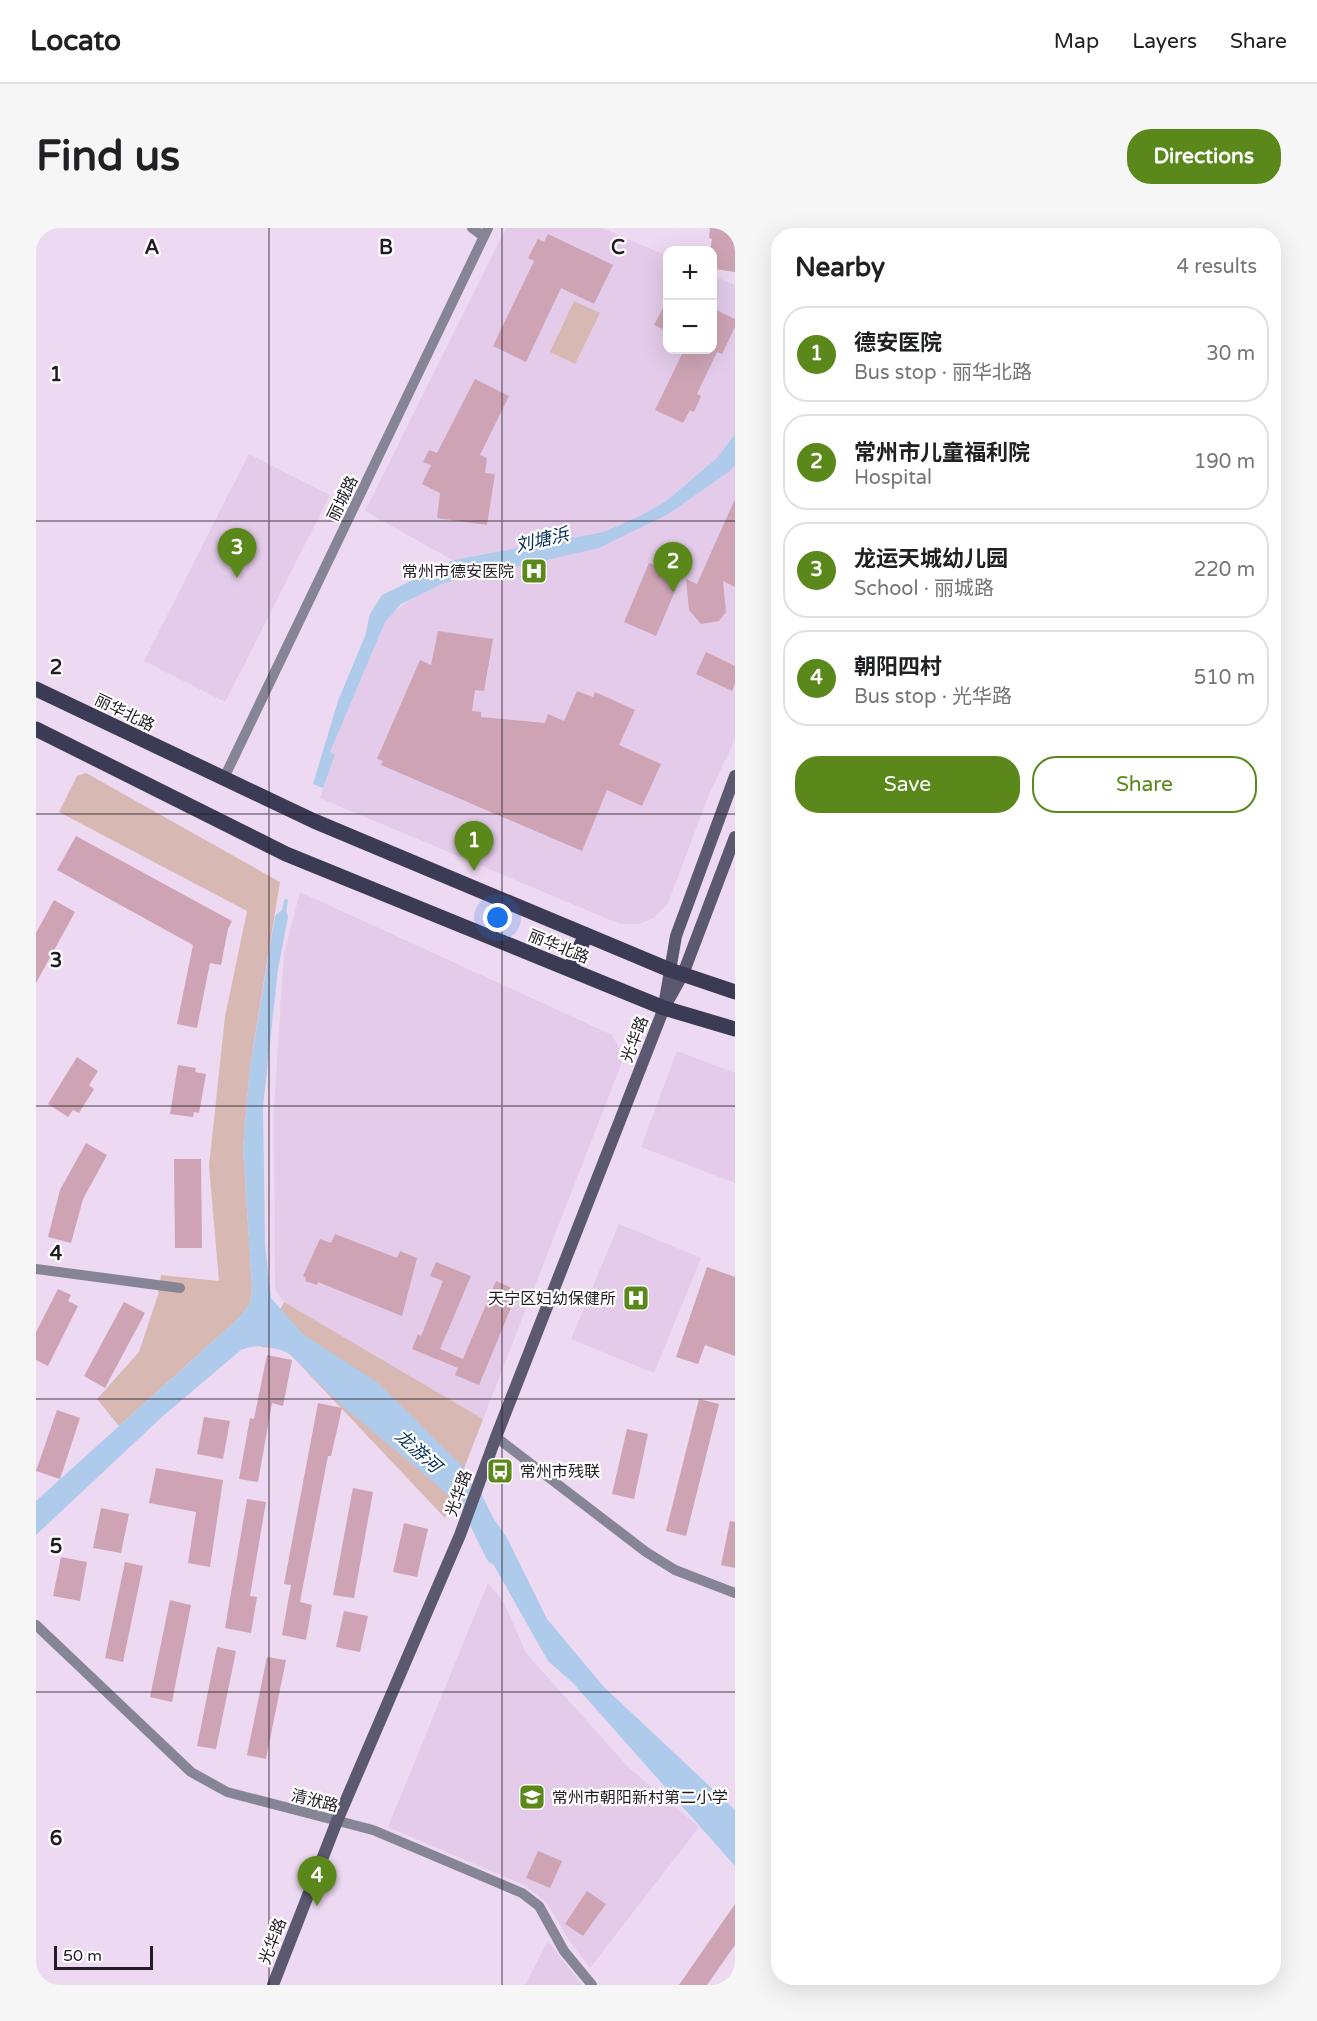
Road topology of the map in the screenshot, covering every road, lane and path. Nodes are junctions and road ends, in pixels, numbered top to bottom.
1 (472, 228) edge
2 (485, 232) edge
3 (36, 689) edge
4 (36, 729) edge
5 (735, 776) edge
6 (223, 780) junction
7 (735, 837) edge
8 (586, 935) junction
9 (570, 969) junction
10 (677, 972) junction
11 (735, 992) edge
12 (664, 1008) junction
13 (735, 1029) edge
14 (36, 1269) edge
15 (180, 1288) dead end
16 (496, 1437) junction
17 (735, 1593) edge
18 (36, 1625) edge
19 (337, 1821) junction
20 (273, 1985) edge
21 (592, 1985) edge

1 - 2 street
2 - 6 street, 丽城路
3 - 6 main road, 丽华北路
4 - 9 main road, 丽华北路
5 - 10 main road, 光华路
6 - 8 main road, 丽华北路
7 - 10 main road, 光华路
8 - 9 main road
8 - 10 main road, 丽华北路
9 - 12 main road, 丽华北路
10 - 11 main road, 丽华北路
10 - 12 main road, 光华路
12 - 13 main road, 丽华北路
12 - 16 main road, 光华路
14 - 15 street
16 - 17 street
16 - 19 main road, 光华路
18 - 19 street, 清洑路
19 - 20 main road, 光华路
19 - 21 street, 清洑路

